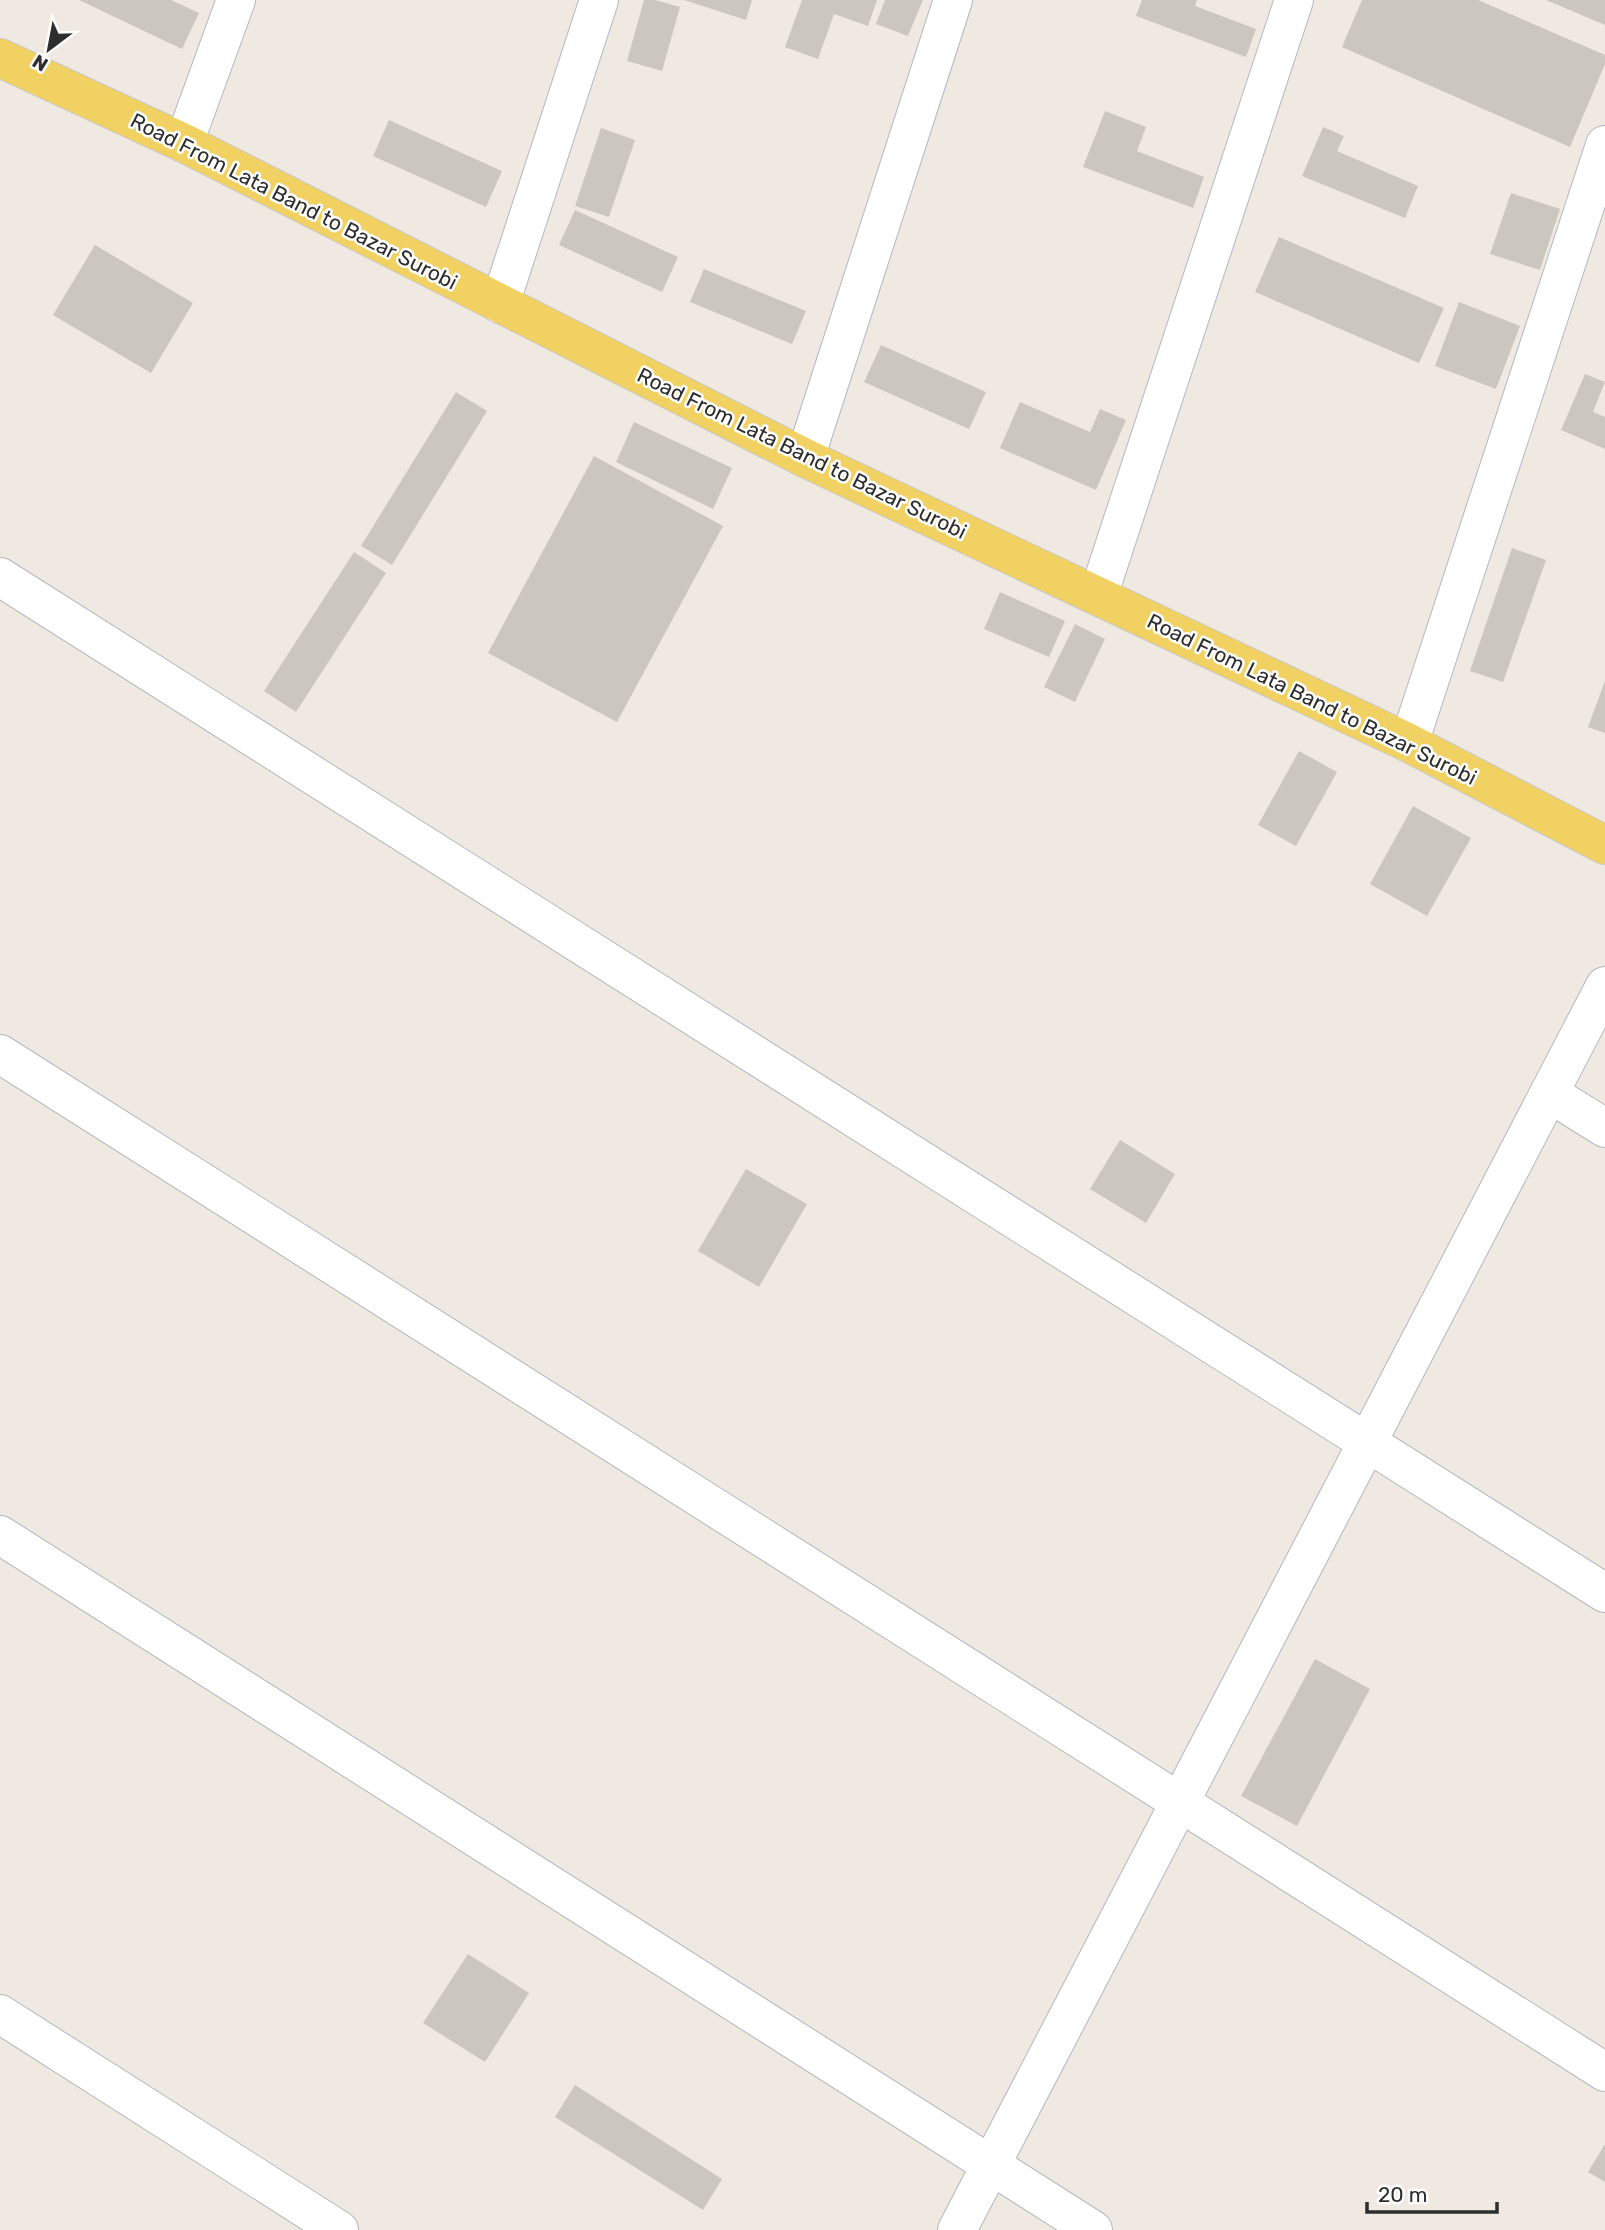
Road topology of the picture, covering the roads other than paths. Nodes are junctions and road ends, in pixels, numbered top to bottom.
1 (236, 0) edge
2 (599, 0) edge
3 (953, 0) edge
4 (1294, 0) edge
5 (0, 58) edge
6 (184, 144) junction
7 (1605, 145) edge
8 (500, 304) junction
9 (805, 458) junction
10 (0, 576) edge
11 (1098, 596) junction
12 (1409, 743) junction
13 (1605, 845) edge
14 (1605, 986) edge
15 (0, 1054) edge
16 (1549, 1093) junction
17 (1605, 1128) edge
18 (1367, 1442) junction
19 (0, 1535) edge
20 (1605, 1592) edge
21 (1180, 1802) junction
22 (0, 2014) edge
23 (1605, 2072) edge
24 (991, 2165) junction
25 (339, 2230) edge
26 (957, 2230) edge
27 (1093, 2230) edge

1 - 6 street
2 - 8 street
3 - 9 street
4 - 11 street
5 - 6 main road, Road From Lata Band to Bazar Surobi
6 - 8 main road, Road From Lata Band to Bazar Surobi
7 - 12 street
8 - 9 main road, Road From Lata Band to Bazar Surobi
9 - 11 main road, Road From Lata Band to Bazar Surobi
10 - 18 street
11 - 12 main road, Road From Lata Band to Bazar Surobi
12 - 13 main road, Road From Lata Band to Bazar Surobi
14 - 16 street
15 - 21 street
16 - 17 street
16 - 18 street
18 - 20 street
18 - 21 street
19 - 24 street
21 - 23 street
21 - 24 street
22 - 25 street
24 - 26 street
24 - 27 street

